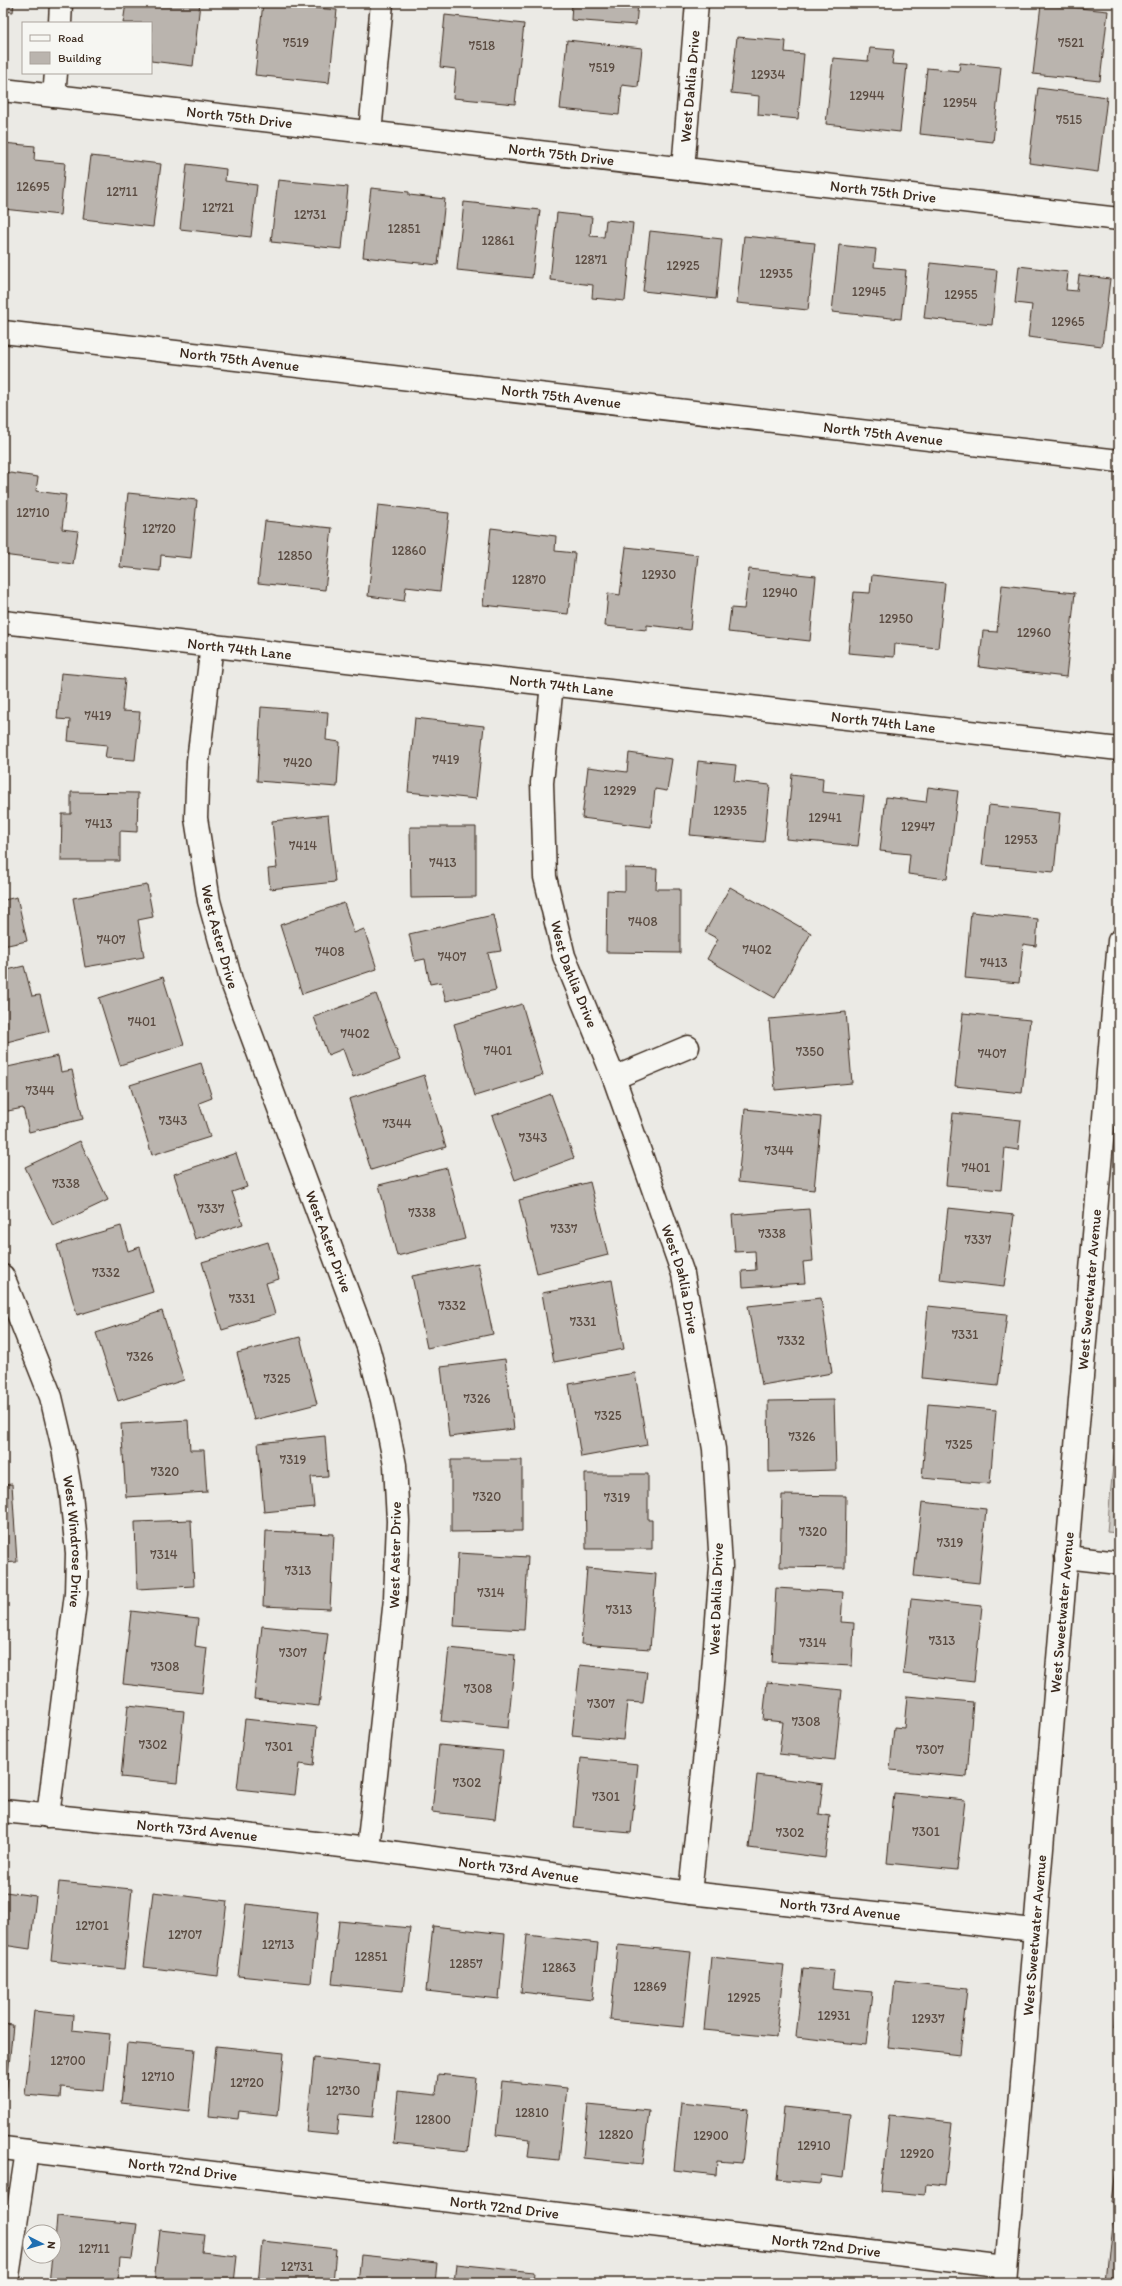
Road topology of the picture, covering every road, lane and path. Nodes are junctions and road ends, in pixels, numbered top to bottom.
1 (61, 3) edge
2 (382, 3) edge
3 (697, 3) edge
4 (60, 22) edge
5 (56, 74) edge
6 (3, 90) edge
7 (54, 96) junction
8 (370, 133) junction
9 (683, 169) junction
10 (1119, 219) edge
11 (3, 332) edge
12 (1119, 461) edge
13 (3, 622) edge
14 (212, 645) junction
15 (552, 684) junction
16 (1119, 749) edge
17 (1119, 941) edge
18 (688, 1047) dead end
19 (614, 1078) junction
20 (3, 1276) edge
21 (1066, 1557) junction
22 (1119, 1563) edge
23 (3, 1811) edge
24 (48, 1816) junction
25 (368, 1849) junction
26 (690, 1893) junction
27 (1034, 1930) junction
28 (3, 2148) edge
29 (28, 2151) junction
30 (1005, 2275) edge
31 (7, 2283) edge

1 - 4 street
2 - 8 street
3 - 9 street, West Dahlia Drive
5 - 7 street
6 - 7 street, North 75th Drive
7 - 8 street, North 75th Drive
8 - 9 street, North 75th Drive
9 - 10 street, North 75th Drive
11 - 12 street, North 75th Avenue
13 - 14 street, North 74th Lane
14 - 15 street, North 74th Lane
14 - 25 street, West Aster Drive
15 - 16 street, North 74th Lane
15 - 19 street, West Dahlia Drive
17 - 21 street, West Sweetwater Avenue
18 - 19 street
19 - 26 street, West Dahlia Drive
20 - 24 street, West Windrose Drive
21 - 22 street
21 - 27 street, West Sweetwater Avenue
23 - 24 street, North 73rd Avenue
24 - 25 street, North 73rd Avenue
25 - 26 street, North 73rd Avenue
26 - 27 street, North 73rd Avenue
27 - 30 street, West Sweetwater Avenue
28 - 29 street, North 72nd Drive
29 - 30 street, North 72nd Drive
29 - 31 street

